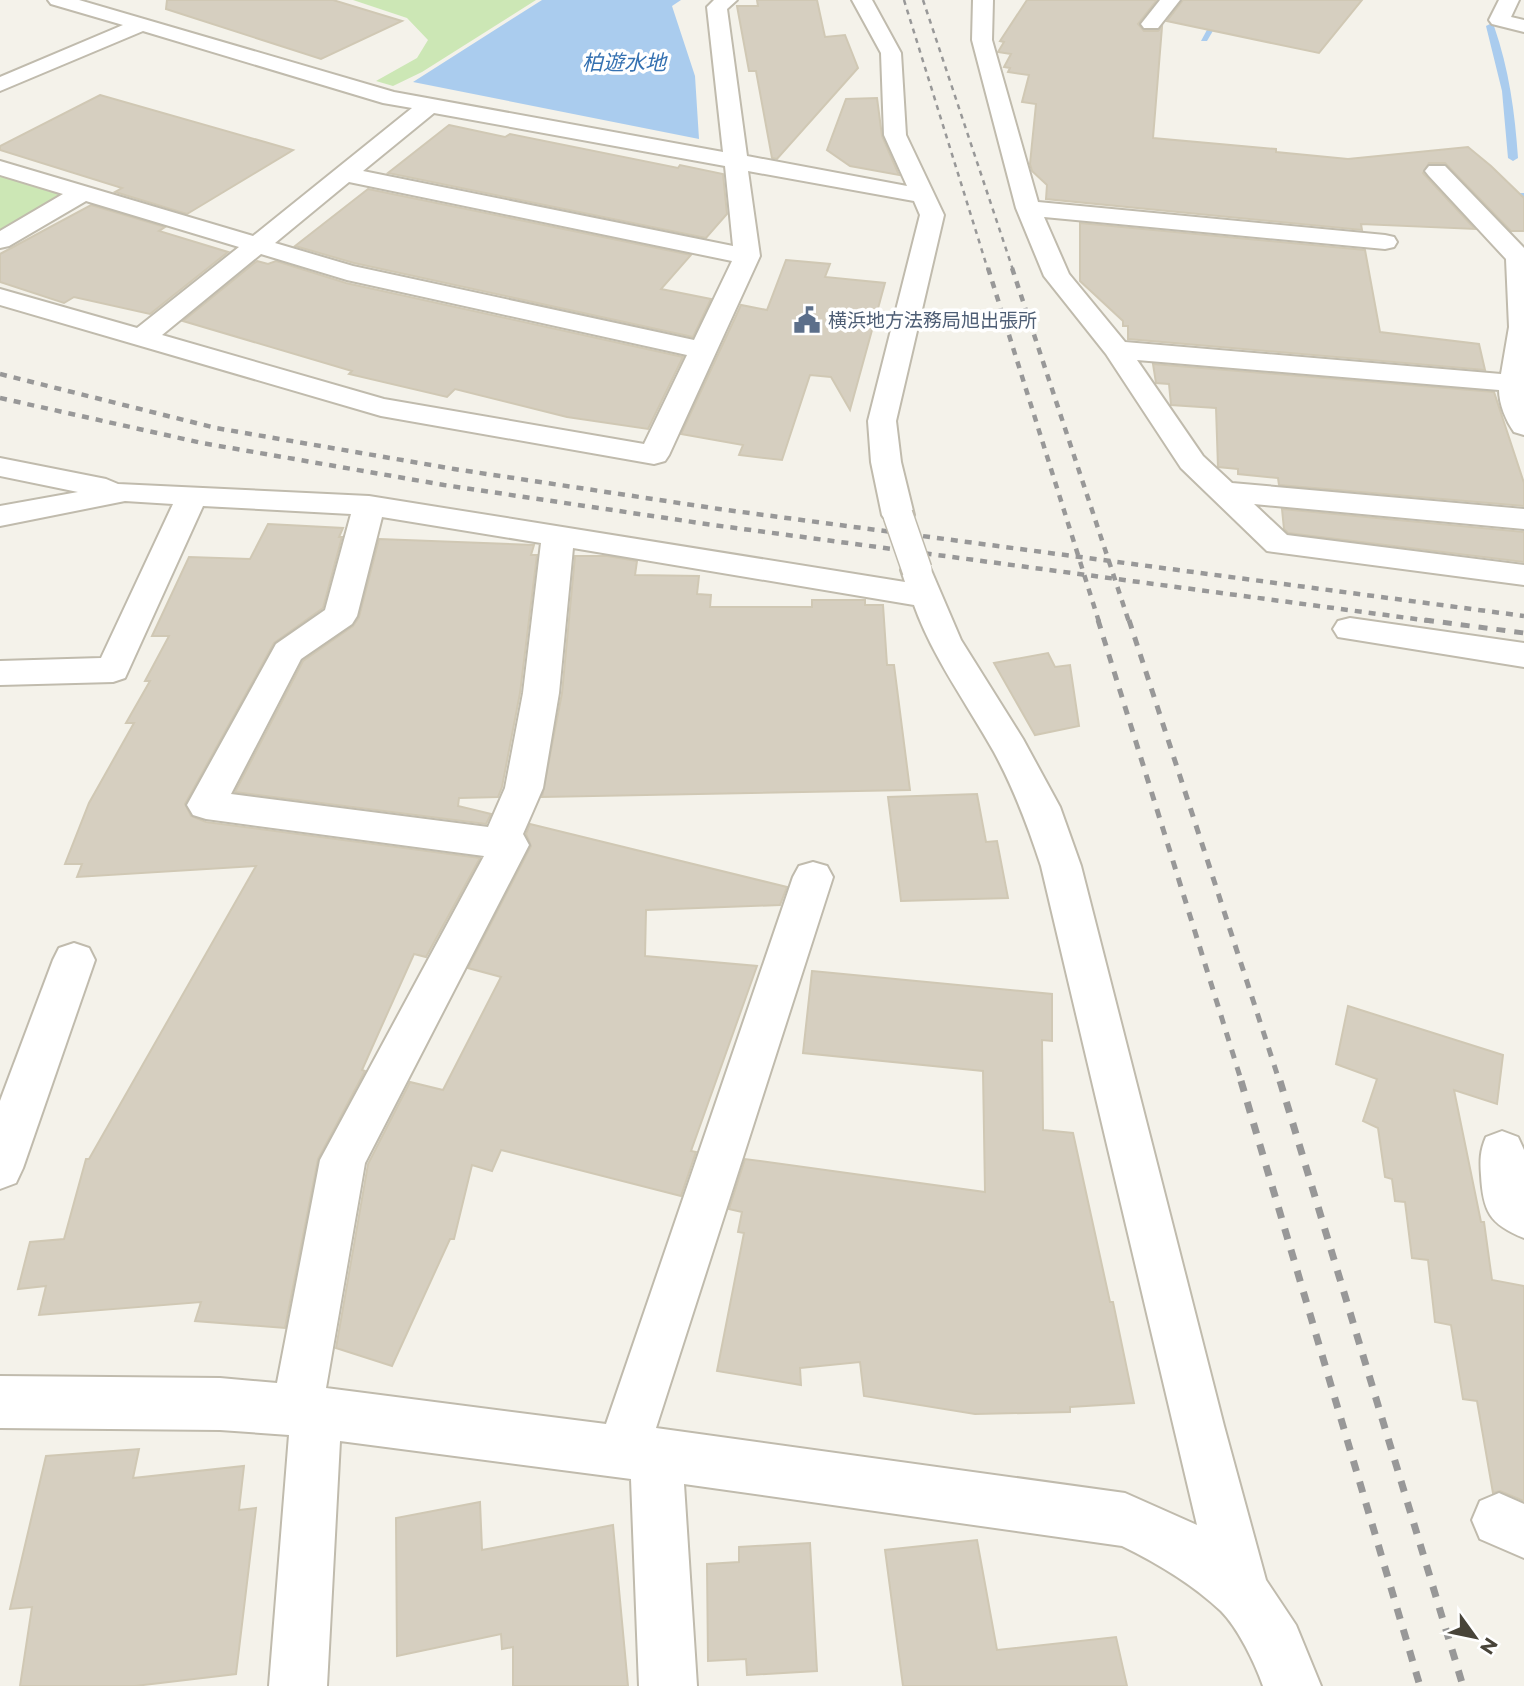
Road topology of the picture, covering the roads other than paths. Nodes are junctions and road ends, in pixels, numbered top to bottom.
1 (58, 0) edge
2 (727, 0) edge
3 (862, 0) edge
4 (983, 0) edge
5 (1170, 0) edge
6 (1509, 0) edge
7 (1151, 24) dead end
8 (141, 25) junction
9 (1524, 26) edge
10 (0, 85) edge
11 (429, 106) junction
12 (737, 163) junction
13 (0, 168) edge
14 (1437, 171) dead end
15 (344, 174) junction
16 (83, 194) junction
17 (925, 196) junction
18 (1028, 208) junction
19 (0, 241) edge
20 (1385, 242) dead end
21 (257, 244) junction
22 (747, 256) junction
23 (0, 297) edge
24 (142, 338) junction
25 (703, 350) junction
26 (1117, 350) junction
27 (1518, 367) edge
28 (1524, 426) edge
29 (0, 467) edge
30 (125, 492) junction
31 (1226, 492) junction
32 (192, 496) junction
33 (369, 505) junction
34 (0, 516) edge
35 (1524, 519) edge
36 (558, 536) junction
37 (1524, 575) edge
38 (921, 583) junction
39 (1350, 629) dead end
40 (1524, 655) edge
41 (0, 673) edge
42 (500, 843) junction
43 (813, 877) dead end
44 (74, 960) dead end
45 (1502, 1152) dead end
46 (0, 1168) edge
47 (1524, 1216) edge
48 (1, 1406) edge
49 (307, 1411) junction
50 (639, 1453) junction
51 (1242, 1593) junction
52 (298, 1686) edge
53 (668, 1686) edge
54 (1292, 1686) edge

1 - 8 street
2 - 12 street
3 - 17 street
4 - 18 street
5 - 7 street
6 - 9 street
8 - 10 street
8 - 11 street
11 - 12 street
11 - 15 street
12 - 17 street
12 - 22 street
13 - 16 street
14 - 27 street
15 - 21 street
15 - 22 street
16 - 19 street
16 - 21 street
17 - 38 street, bridge
18 - 20 street
18 - 26 street
21 - 24 street
21 - 25 street
22 - 25 street
23 - 24 street
24 - 25 street
26 - 27 street
26 - 31 street
27 - 28 street
29 - 30 street
30 - 32 street
30 - 34 street
31 - 35 street
31 - 37 street
32 - 33 street
32 - 41 street
33 - 36 street
33 - 42 street
36 - 38 street
36 - 42 street
38 - 51 street
39 - 40 street
42 - 49 street
43 - 50 street
44 - 46 street
45 - 47 street
48 - 49 street
49 - 50 street
49 - 52 street
50 - 51 street
50 - 53 street
51 - 54 street

